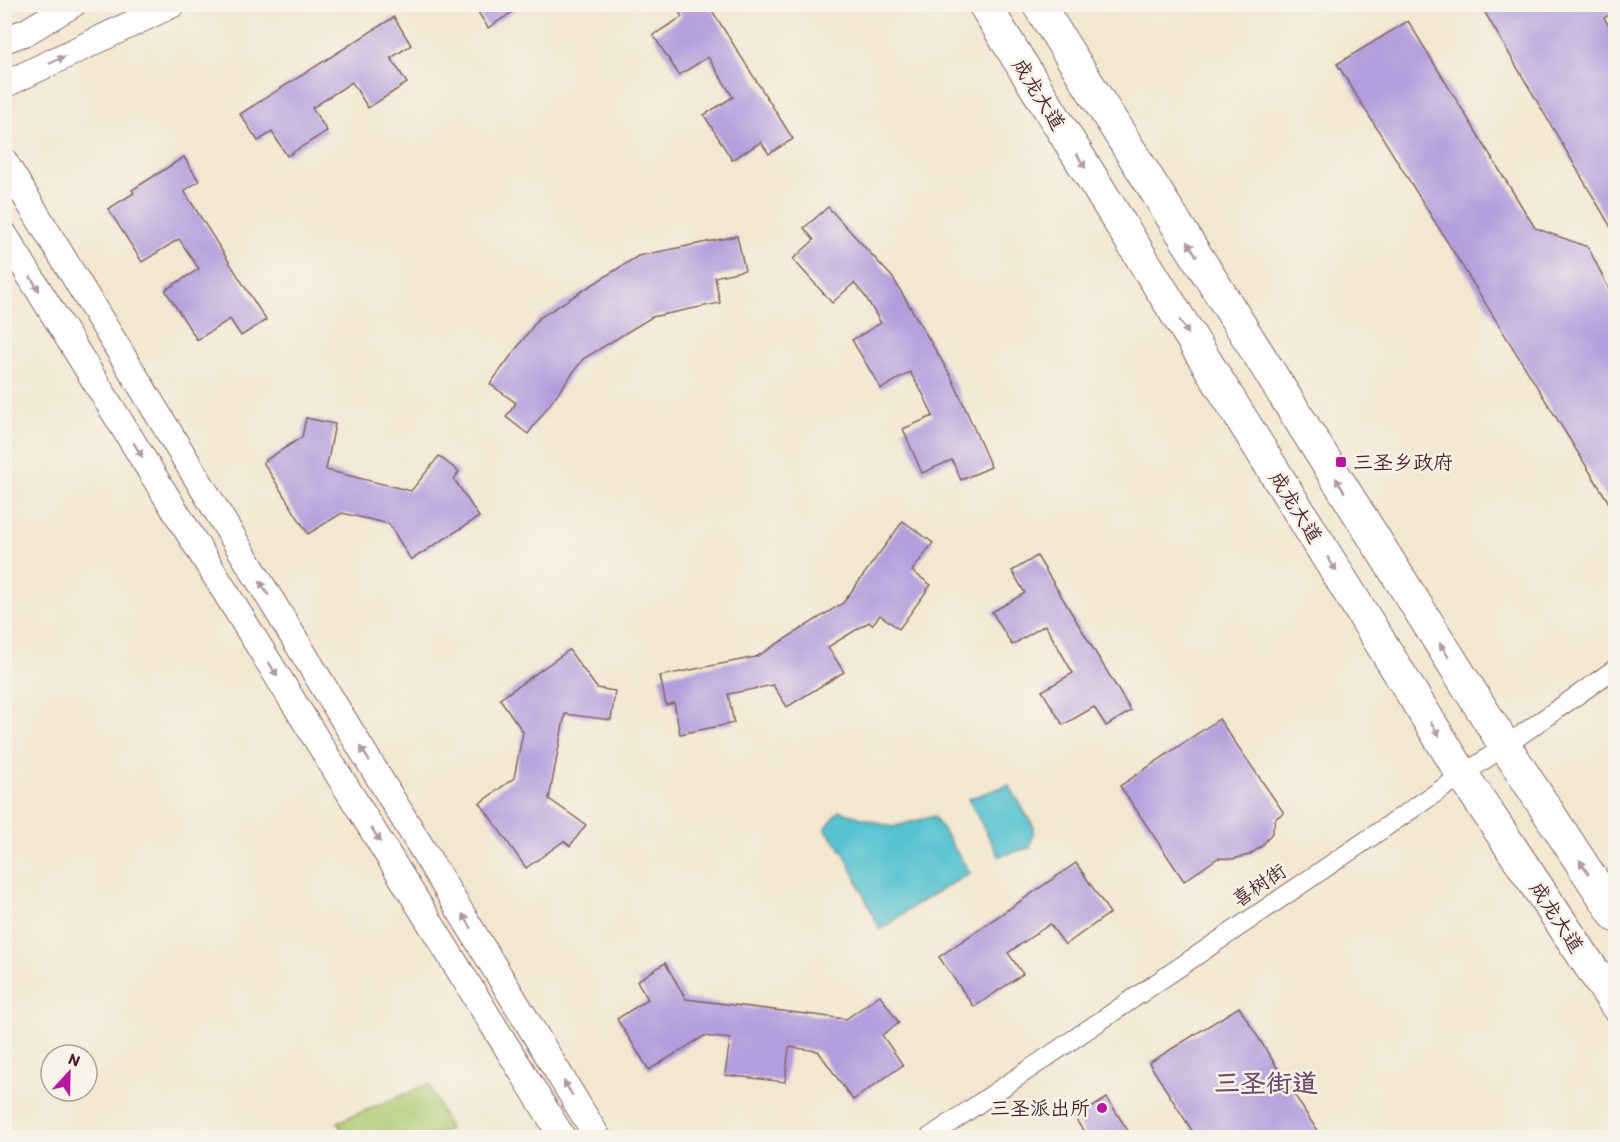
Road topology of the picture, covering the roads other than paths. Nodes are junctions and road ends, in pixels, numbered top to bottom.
1 (73, 4) edge
2 (173, 4) edge
3 (984, 4) edge
4 (1038, 4) edge
5 (15, 36) edge
6 (4, 85) edge
7 (4, 161) edge
8 (4, 234) edge
9 (1616, 668) edge
10 (1505, 746) junction
11 (1462, 774) junction
12 (1616, 916) edge
13 (1616, 1005) edge
14 (563, 1137) edge
15 (598, 1137) edge
16 (928, 1137) edge

1 - 5 street
6 -> 2 street
3 -> 11 highway, 成龙大道
10 -> 4 highway
15 -> 7 street
8 -> 14 street
9 - 10 street, 喜树街
10 - 11 street, 喜树街
12 -> 10 highway
11 - 13 highway, 成龙大道
11 - 16 street, 喜树街

